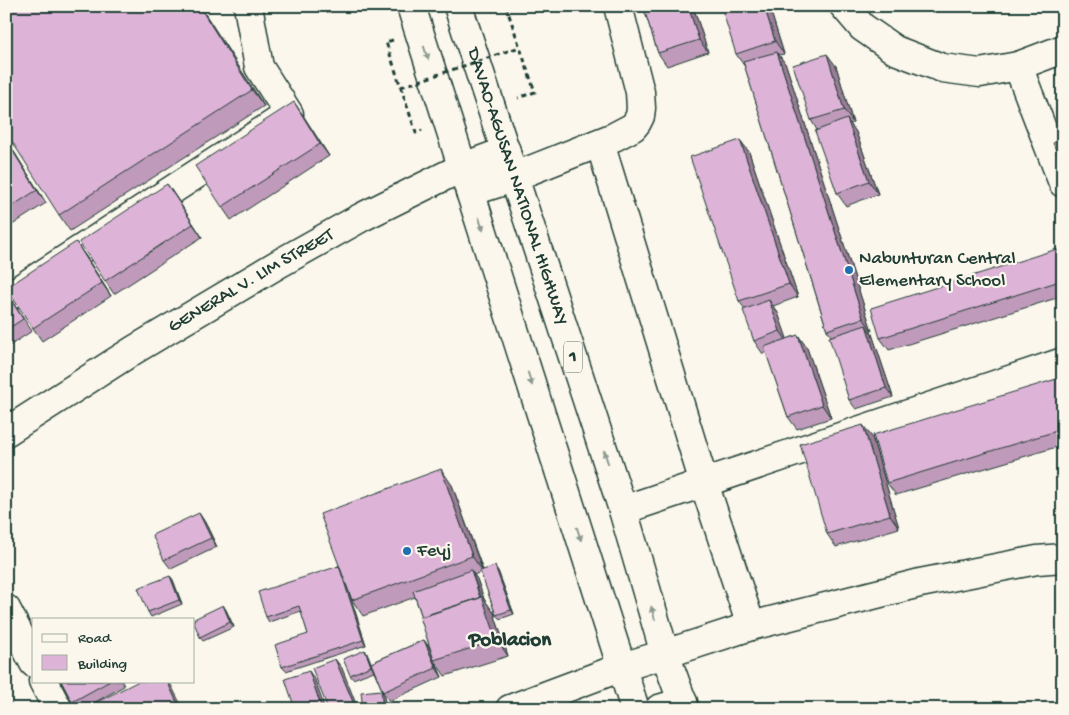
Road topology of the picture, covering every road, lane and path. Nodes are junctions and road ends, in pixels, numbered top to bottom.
1 (248, 6) edge
2 (411, 6) edge
3 (458, 6) edge
4 (506, 6) edge
5 (618, 6) edge
6 (844, 6) edge
7 (386, 42) dead end
8 (520, 47) junction
9 (1063, 49) edge
10 (1018, 66) junction
11 (401, 87) junction
12 (535, 92) dead end
13 (416, 133) dead end
14 (600, 142) junction
15 (506, 151) junction
16 (514, 177) junction
17 (467, 180) junction
18 (1063, 183) edge
19 (6, 298) edge
20 (1063, 362) edge
21 (6, 432) edge
22 (704, 483) junction
23 (623, 510) junction
24 (1063, 558) edge
25 (6, 609) edge
26 (751, 626) junction
27 (666, 654) junction
28 (32, 658) edge
29 (622, 668) junction
30 (44, 682) edge
31 (548, 703) edge
32 (676, 706) edge
33 (58, 709) edge
34 (510, 709) edge
35 (635, 709) edge

1 - 19 main road
2 -> 17 main road
3 - 15 main road, DAVAO-AGUSAN NATIONAL HIGHWAY / 1
4 - 8 path
5 - 14 main road
6 - 10 main road
7 - 11 path
8 - 11 path, bridge
8 - 12 path
9 - 10 main road
10 - 18 main road
11 - 13 path
14 - 16 main road
14 - 22 main road
15 - 16 main road, DAVAO-AGUSAN NATIONAL HIGHWAY / 1
15 - 17 main road, GENERAL V. LIM STREET
16 - 17 main road
23 -> 16 main road, DAVAO-AGUSAN NATIONAL HIGHWAY / 1
17 - 21 main road, GENERAL V. LIM STREET
17 -> 29 main road
20 - 22 main road
22 - 23 main road
22 - 26 main road
27 -> 23 main road, DAVAO-AGUSAN NATIONAL HIGHWAY / 1
24 - 26 main road
25 - 28 main road
26 - 27 main road
27 - 29 main road
27 - 32 main road, DAVAO-AGUSAN NATIONAL HIGHWAY / 1
29 - 31 main road
29 - 35 main road
30 - 33 main road
31 - 34 main road

